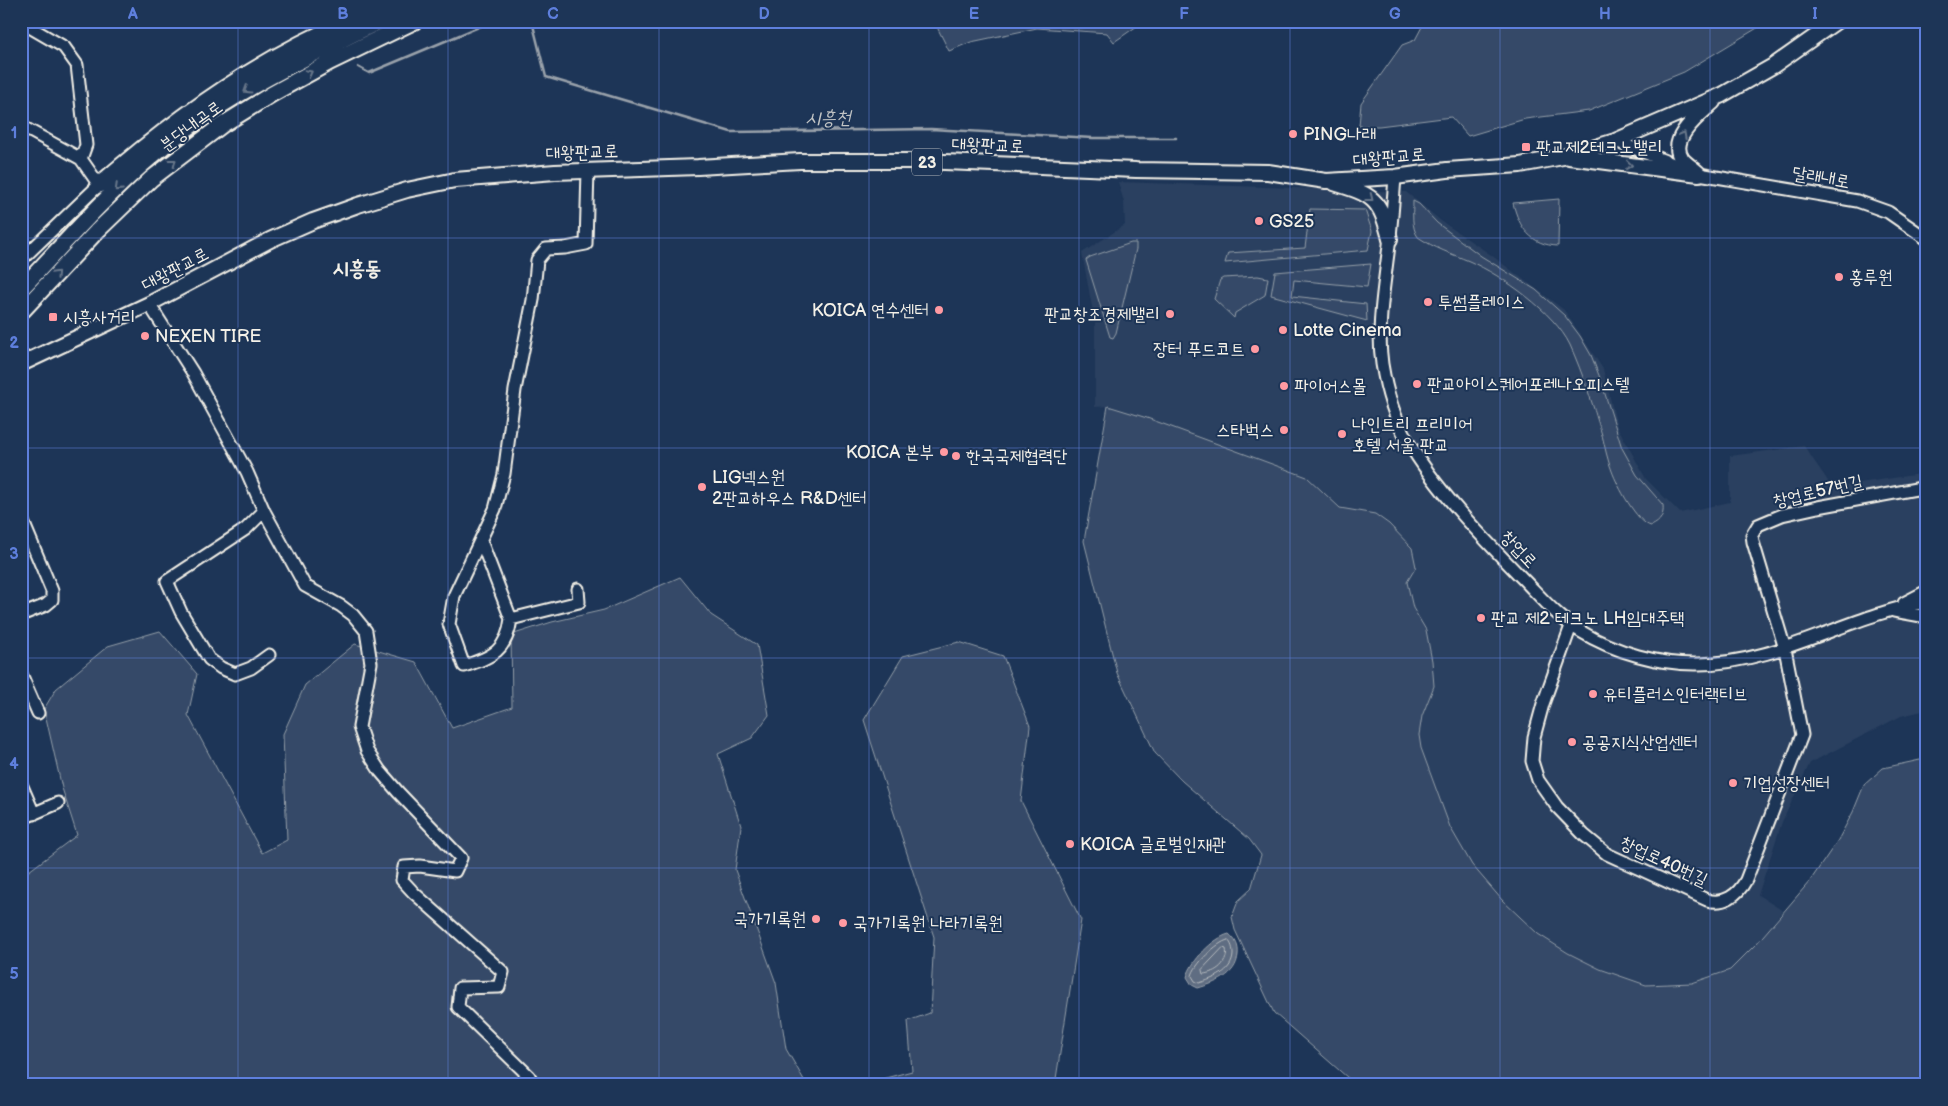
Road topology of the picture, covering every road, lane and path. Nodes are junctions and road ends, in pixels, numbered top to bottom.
1 (349, 21) edge
2 (380, 21) edge
3 (415, 21) edge
4 (1837, 21) edge
5 (21, 22) edge
6 (1722, 95) junction
7 (21, 126) edge
8 (1615, 141) junction
9 (1563, 157) junction
10 (81, 159) junction
11 (588, 170) junction
12 (1699, 174) junction
13 (1395, 176) junction
14 (1326, 181) junction
15 (99, 185) junction
16 (1390, 239) junction
17 (1927, 239) edge
18 (21, 260) edge
19 (21, 289) edge
20 (149, 304) junction
21 (23, 310) dead end
22 (21, 364) edge
23 (1927, 487) edge
24 (264, 511) junction
25 (21, 517) edge
26 (481, 541) junction
27 (578, 589) dead end
28 (1927, 591) edge
29 (1927, 602) edge
30 (1890, 610) junction
31 (21, 615) edge
32 (1927, 617) edge
33 (511, 619) junction
34 (1571, 626) junction
35 (1785, 649) junction
36 (269, 655) dead end
37 (21, 674) edge
38 (38, 712) dead end
39 (21, 784) edge
40 (58, 803) dead end
41 (34, 814) junction
42 (21, 819) edge
43 (534, 1085) edge

1 - 15 highway
2 -> 19 highway, 분당내곡로
21 -> 3 highway, 분당내곡로
4 - 6 main road, 대왕판교로 / 23
5 - 10 street
6 - 8 main road, 대왕판교로 / 23
12 -> 6 main road
7 - 10 street
8 - 9 main road, 대왕판교로 / 23
8 - 12 street, 달래내로
9 -> 12 main road
9 - 13 main road, 대왕판교로 / 23
10 - 15 street
11 - 14 main road, 대왕판교로 / 23
11 - 20 main road, 대왕판교로 / 23
11 - 26 street
12 - 17 street, 달래내로
13 - 14 main road, 대왕판교로 / 23
13 - 16 street, 창업로
14 -> 16 main road
15 - 18 street
16 - 34 street, 창업로
20 - 22 main road, 대왕판교로 / 23
20 - 24 street
23 - 35 street, 창업로57번길
24 - 36 street
24 - 43 street
25 - 31 street
26 - 33 street
26 - 33 street
27 - 33 street
28 - 30 street
29 - 30 street
30 - 32 street
30 - 35 street, 창업로
34 - 35 street, 창업로
34 - 35 street, 창업로40번길
37 - 38 street
39 - 41 street
40 - 41 street
41 - 42 street

